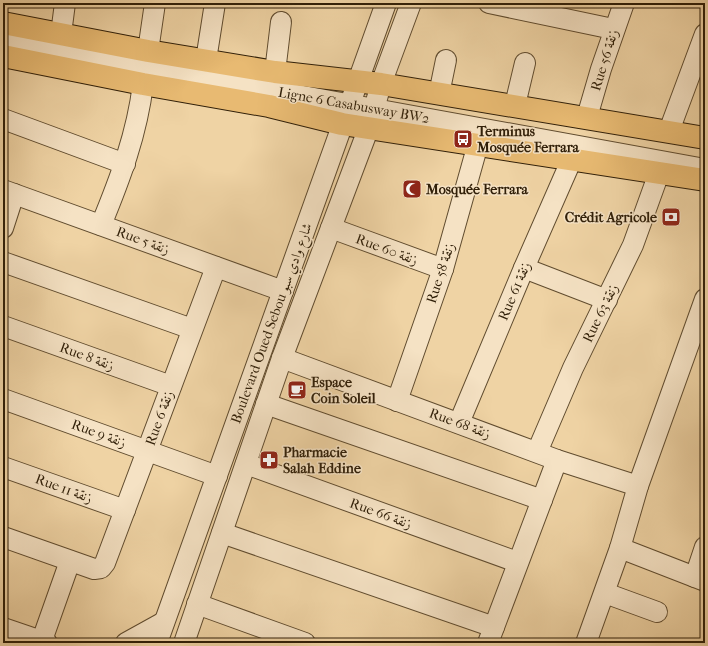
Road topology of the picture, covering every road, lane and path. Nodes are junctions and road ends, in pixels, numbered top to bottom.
1 (65, 3) edge
2 (155, 3) edge
3 (215, 3) edge
4 (386, 3) edge
5 (411, 3) edge
6 (489, 3) edge
7 (624, 3) edge
8 (525, 7) edge
9 (281, 22) dead end
10 (3, 23) edge
11 (613, 29) junction
12 (3, 32) edge
13 (62, 34) junction
14 (705, 34) edge
15 (3, 39) edge
16 (148, 51) junction
17 (3, 56) edge
18 (701, 57) edge
19 (206, 60) junction
20 (446, 60) dead end
21 (525, 63) dead end
22 (275, 72) junction
23 (143, 84) junction
24 (439, 94) junction
25 (350, 102) junction
26 (515, 105) junction
27 (375, 106) junction
28 (588, 117) junction
29 (3, 119) edge
30 (669, 131) junction
31 (705, 138) edge
32 (478, 144) junction
33 (571, 161) junction
34 (705, 161) edge
35 (126, 164) junction
36 (705, 169) edge
37 (660, 173) junction
38 (705, 180) edge
39 (9, 192) edge
40 (101, 225) junction
41 (3, 228) edge
42 (330, 228) junction
43 (3, 262) edge
44 (216, 267) junction
45 (524, 268) junction
46 (442, 269) junction
47 (283, 291) junction
48 (705, 299) edge
49 (607, 300) junction
50 (3, 326) edge
51 (192, 329) junction
52 (282, 358) junction
53 (171, 386) junction
54 (3, 399) edge
55 (396, 401) junction
56 (266, 404) junction
57 (459, 423) junction
58 (147, 450) junction
59 (537, 452) junction
60 (557, 460) junction
61 (246, 464) junction
62 (3, 467) edge
63 (217, 476) junction
64 (638, 486) junction
65 (542, 500) junction
66 (125, 510) junction
67 (222, 533) junction
68 (3, 537) edge
69 (705, 546) edge
70 (620, 548) junction
71 (70, 561) junction
72 (517, 562) junction
73 (700, 579) edge
74 (605, 593) junction
75 (197, 604) junction
76 (657, 612) dead end
77 (164, 622) junction
78 (3, 628) edge
79 (491, 635) edge
80 (43, 642) edge
81 (126, 643) edge
82 (158, 643) edge
83 (184, 643) edge
84 (305, 643) edge
85 (586, 643) edge

1 - 13 street
2 - 16 street
3 - 19 street
4 - 25 street, Boulevard Oued Sebou شارع وادي سبو
5 - 27 street, Boulevard Oued Sebou شارع وادي سبو
6 - 8 street
7 - 11 street, Rue 56 زنقة
8 - 11 street
9 - 22 street
10 - 13 main road
11 - 28 street, Rue 56 زنقة
12 - 25 street, Ligne 6 Casabusway BW2
13 - 16 main road
14 - 18 street
15 - 25 street, Ligne 6 Casabusway BW2
16 - 19 main road
17 - 23 main road
18 - 30 street
19 - 22 main road
20 - 24 street
21 - 26 street
22 - 25 main road
23 - 25 main road
23 - 35 street
24 - 26 main road
24 - 27 main road
25 - 27 main road
25 - 27 main road
25 - 47 street, Boulevard Oued Sebou شارع وادي سبو
26 - 28 main road
27 - 32 main road
27 - 34 street, Ligne 6 Casabusway BW2
27 - 36 street, Ligne 6 Casabusway BW2
27 - 42 street, Boulevard Oued Sebou شارع وادي سبو
28 - 30 main road
29 - 35 street
30 - 31 main road
32 - 33 main road
32 - 46 street, Rue 58 زنقة
33 - 37 main road
33 - 45 street, Rue 61 زنقة
35 - 40 street
37 - 38 main road
37 - 49 street, Rue 63 زنقة
39 - 40 street, Rue 5 زنقة
39 - 41 street
40 - 44 street, Rue 5 زنقة
42 - 46 street, Rue 60 زنقة
42 - 52 street, Boulevard Oued Sebou شارع وادي سبو
43 - 51 street
44 - 47 street, Rue 5 زنقة
44 - 51 street, Rue 6 زنقة
45 - 49 street
45 - 57 street, Rue 61 زنقة
46 - 55 street, Rue 58 زنقة
47 - 63 street, Boulevard Oued Sebou شارع وادي سبو
48 - 64 street
49 - 59 street, Rue 63 زنقة
50 - 53 street, Rue 8 زنقة
51 - 53 street, Rue 6 زنقة
52 - 55 street, Rue 68 زنقة
52 - 56 street, Boulevard Oued Sebou شارع وادي سبو
53 - 58 street, Rue 6 زنقة
54 - 58 street, Rue 9 زنقة
55 - 57 street, Rue 68 زنقة
56 - 61 street, Boulevard Oued Sebou شارع وادي سبو
56 - 65 street
57 - 59 street, Rue 68 زنقة
58 - 63 street, Rue 9 زنقة
58 - 66 street, Rue 6 زنقة
59 - 60 street, Rue 68 زنقة
60 - 64 street, Rue 68 زنقة
60 - 65 street
61 - 67 street, Boulevard Oued Sebou شارع وادي سبو
61 - 72 street, Rue 66 زنقة
62 - 66 street, Rue 11 زنقة
63 - 77 street, Boulevard Oued Sebou شارع وادي سبو
64 - 70 street
65 - 72 street
66 - 71 street, Rue 6 زنقة
67 - 75 street, Boulevard Oued Sebou شارع وادي سبو
67 - 79 street
68 - 71 street
69 - 73 street
70 - 73 street
70 - 74 street
71 - 80 street
72 - 79 street
74 - 76 street
74 - 85 street
75 - 83 street, Boulevard Oued Sebou شارع وادي سبو
75 - 84 street
77 - 81 street
77 - 82 street, Boulevard Oued Sebou شارع وادي سبو
78 - 80 street

